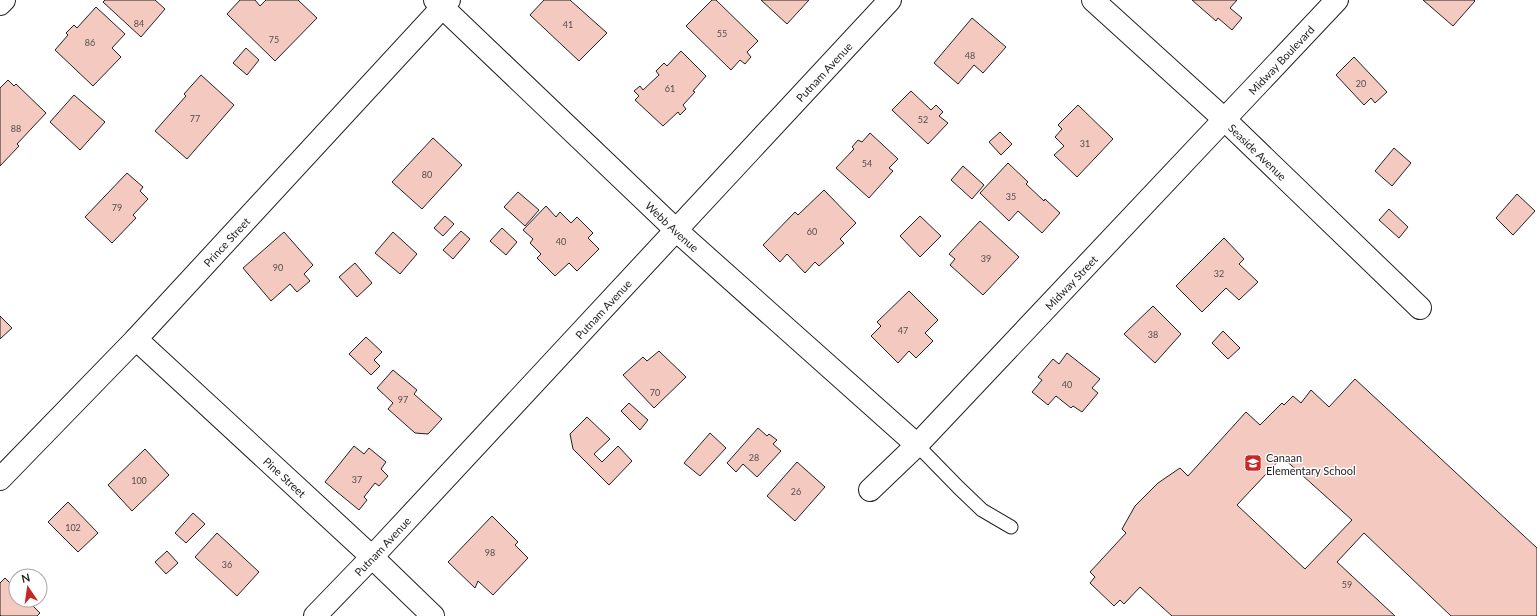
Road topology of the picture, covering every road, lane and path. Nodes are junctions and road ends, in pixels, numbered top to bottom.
1 (4, 0) edge
2 (890, 0) edge
3 (1093, 0) edge
4 (1338, 0) edge
5 (442, 2) edge
6 (0, 4) edge
7 (1224, 119) junction
8 (676, 230) junction
9 (1420, 308) dead end
10 (136, 339) junction
11 (917, 445) junction
12 (0, 479) edge
13 (870, 490) dead end
14 (1011, 527) dead end
15 (372, 557) junction
16 (315, 616) edge
17 (433, 616) edge

1 - 6 street
2 - 8 street, Putnam Avenue
3 - 7 street, Seaside Avenue
4 - 7 street, Midway Boulevard
5 - 8 street, Webb Avenue
5 - 10 street, Prince Street
7 - 9 street, Seaside Avenue
7 - 11 street, Midway Street
8 - 11 street, Webb Avenue
8 - 15 street, Putnam Avenue
10 - 12 street, Prince Street
10 - 15 street, Pine Street
11 - 13 street, Midway Street
11 - 14 lane
15 - 16 street, Putnam Avenue
15 - 17 street, Pine Street

